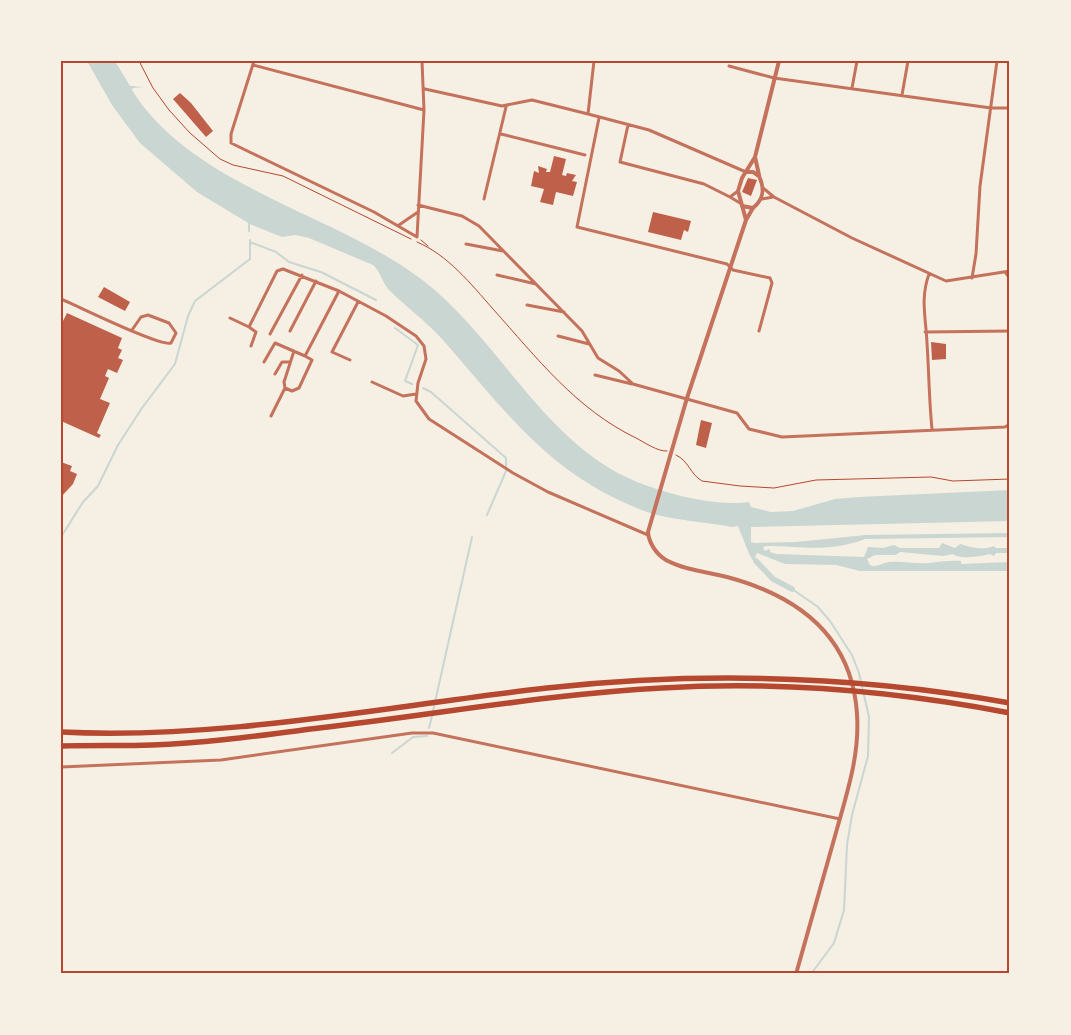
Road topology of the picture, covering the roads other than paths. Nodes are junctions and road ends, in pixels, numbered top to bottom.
1 (422, 61) edge
2 (594, 61) edge
3 (778, 61) edge
4 (856, 61) edge
5 (908, 61) edge
6 (997, 61) edge
7 (253, 63) edge
8 (728, 66) dead end
9 (774, 78) junction
10 (852, 88) junction
11 (424, 89) junction
12 (902, 95) junction
13 (506, 107) junction
14 (991, 108) junction
15 (1010, 108) edge
16 (424, 110) junction
17 (588, 114) junction
18 (600, 118) junction
19 (628, 125) junction
20 (501, 134) junction
21 (584, 155) dead end
22 (755, 157) junction
23 (746, 172) junction
24 (759, 176) junction
25 (763, 188) junction
26 (738, 191) junction
27 (730, 197) junction
28 (774, 197) junction
29 (762, 199) junction
30 (484, 200) dead end
31 (742, 204) junction
32 (418, 206) junction
33 (752, 208) junction
34 (418, 211) junction
35 (746, 220) junction
36 (399, 225) junction
37 (466, 244) dead end
38 (504, 251) junction
39 (730, 266) junction
40 (1010, 271) edge
41 (1005, 272) junction
42 (929, 274) junction
43 (302, 275) junction
44 (497, 275) dead end
45 (972, 278) junction
46 (1010, 279) edge
47 (316, 281) junction
48 (536, 284) junction
49 (339, 291) junction
50 (62, 300) edge
51 (358, 302) junction
52 (528, 305) dead end
53 (565, 312) junction
54 (230, 318) dead end
55 (249, 327) junction
56 (132, 330) junction
57 (290, 331) dead end
58 (759, 331) dead end
59 (1010, 331) edge
60 (925, 332) junction
61 (270, 334) dead end
62 (558, 336) dead end
63 (589, 344) junction
64 (251, 346) dead end
65 (294, 351) junction
66 (305, 356) junction
67 (350, 360) dead end
68 (264, 362) dead end
69 (289, 362) junction
70 (275, 374) dead end
71 (595, 375) dead end
72 (372, 382) dead end
73 (633, 384) junction
74 (285, 388) junction
75 (416, 394) junction
76 (687, 398) junction
77 (271, 416) dead end
78 (1010, 424) edge
79 (932, 429) junction
80 (648, 535) junction
81 (1010, 703) edge
82 (1010, 713) edge
83 (61, 731) edge
84 (61, 746) edge
85 (61, 767) edge
86 (840, 819) junction
87 (796, 974) edge

1 - 11 street
2 - 17 street
3 - 9 street
4 - 10 street
5 - 12 street
6 - 14 street
7 - 16 street
7 - 36 street
8 - 9 street
9 - 10 street
9 - 22 street
10 - 12 street
11 - 13 street
11 - 16 street
12 - 14 street
13 - 17 street
13 - 20 street
14 - 15 street
14 - 45 street
16 - 32 street
17 - 18 street
18 - 19 street
18 - 39 street
19 - 23 street
19 - 27 street
20 - 21 street
20 - 30 street
22 - 23 street
22 - 24 street
23 - 24 street
23 - 26 street
24 - 25 street
25 - 28 street
25 - 29 street
26 - 27 street
26 - 31 street
27 - 31 street
28 - 29 street
28 - 42 street
29 - 33 street
31 - 33 street
31 - 35 street
32 - 34 street
32 - 38 street
33 - 35 street
34 - 36 street
34 - 36 street
35 - 39 street
37 - 38 street
38 - 48 street
39 - 58 street
39 - 76 street
40 - 41 street
41 - 45 street
41 - 46 street
42 - 45 street
42 - 60 street
43 - 47 street
43 - 55 street
43 - 61 street
44 - 48 street
47 - 49 street
47 - 57 street
48 - 53 street
49 - 51 street
49 - 66 street
50 - 56 street
51 - 67 street
51 - 75 street
52 - 53 street
53 - 63 street
54 - 55 street
55 - 64 street
56 - 56 street
59 - 60 street
60 - 79 street
62 - 63 street
63 - 73 street
65 - 66 street
65 - 68 street
65 - 69 street
66 - 74 street
69 - 70 street
69 - 74 street
71 - 73 street
72 - 75 street
73 - 76 street
74 - 77 street
75 - 80 street
76 - 79 street
76 - 80 street
78 - 79 street
80 - 86 street
81 - 83 highway
82 - 84 highway
85 - 86 street
86 - 87 street

